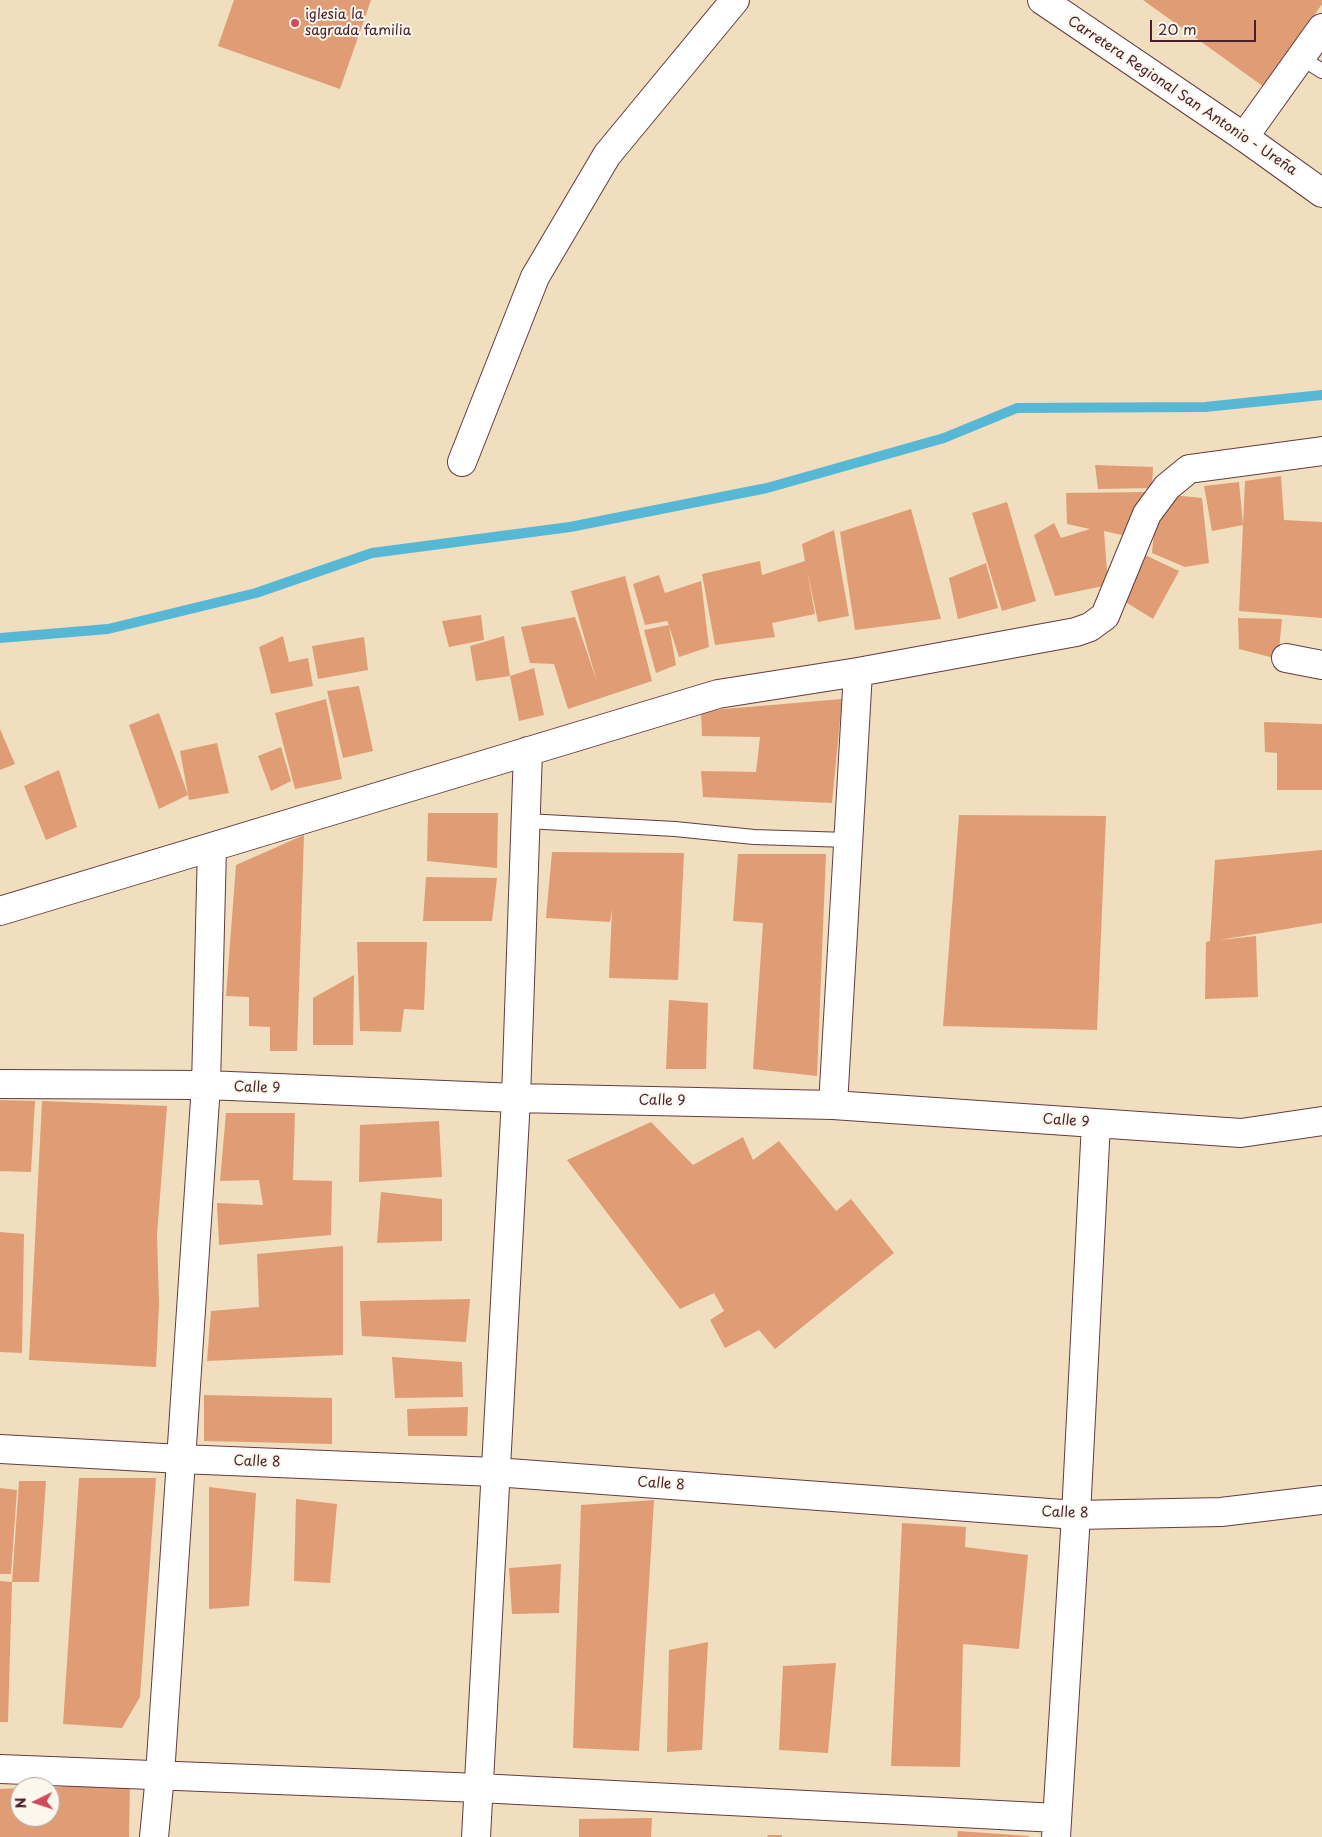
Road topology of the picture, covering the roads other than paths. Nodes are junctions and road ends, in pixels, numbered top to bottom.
1 (735, 0) edge
2 (1042, 0) edge
3 (1322, 28) edge
4 (1311, 64) edge
5 (1244, 137) junction
6 (1322, 193) edge
7 (1322, 451) edge
8 (462, 462) dead end
9 (1286, 658) dead end
10 (1322, 665) edge
11 (858, 672) junction
12 (528, 751) junction
13 (526, 821) junction
14 (848, 840) junction
15 (212, 846) junction
16 (0, 911) edge
17 (0, 1084) edge
18 (206, 1086) junction
19 (516, 1098) junction
20 (833, 1105) junction
21 (1322, 1121) edge
22 (1096, 1123) junction
23 (0, 1448) edge
24 (181, 1459) junction
25 (495, 1472) junction
26 (1322, 1500) edge
27 (1076, 1515) junction
28 (0, 1769) edge
29 (160, 1775) junction
30 (479, 1788) junction
31 (1056, 1827) edge
32 (154, 1837) edge
33 (476, 1837) edge

1 - 8 street
2 - 5 street, Carretera Regional San Antonio - Ureña
3 - 4 street
4 - 5 street
5 - 6 street, Carretera Regional San Antonio - Ureña
7 - 11 street
9 - 10 street
11 - 12 street
11 - 14 street
12 - 13 street
12 - 15 street
13 - 14 lane
13 - 19 street
14 - 20 street
15 - 16 street
15 - 18 street
17 - 18 street, Calle 9
18 - 19 street, Calle 9
18 - 24 street
19 - 20 street, Calle 9
19 - 25 street
20 - 22 street, Calle 9
21 - 22 street, Calle 9
22 - 27 street
23 - 24 street, Calle 8
24 - 25 street, Calle 8
24 - 29 street
25 - 27 street, Calle 8
25 - 30 street
26 - 27 street, Calle 8
27 - 31 street
28 - 29 street
29 - 30 street
29 - 32 street
30 - 31 street
30 - 33 street

